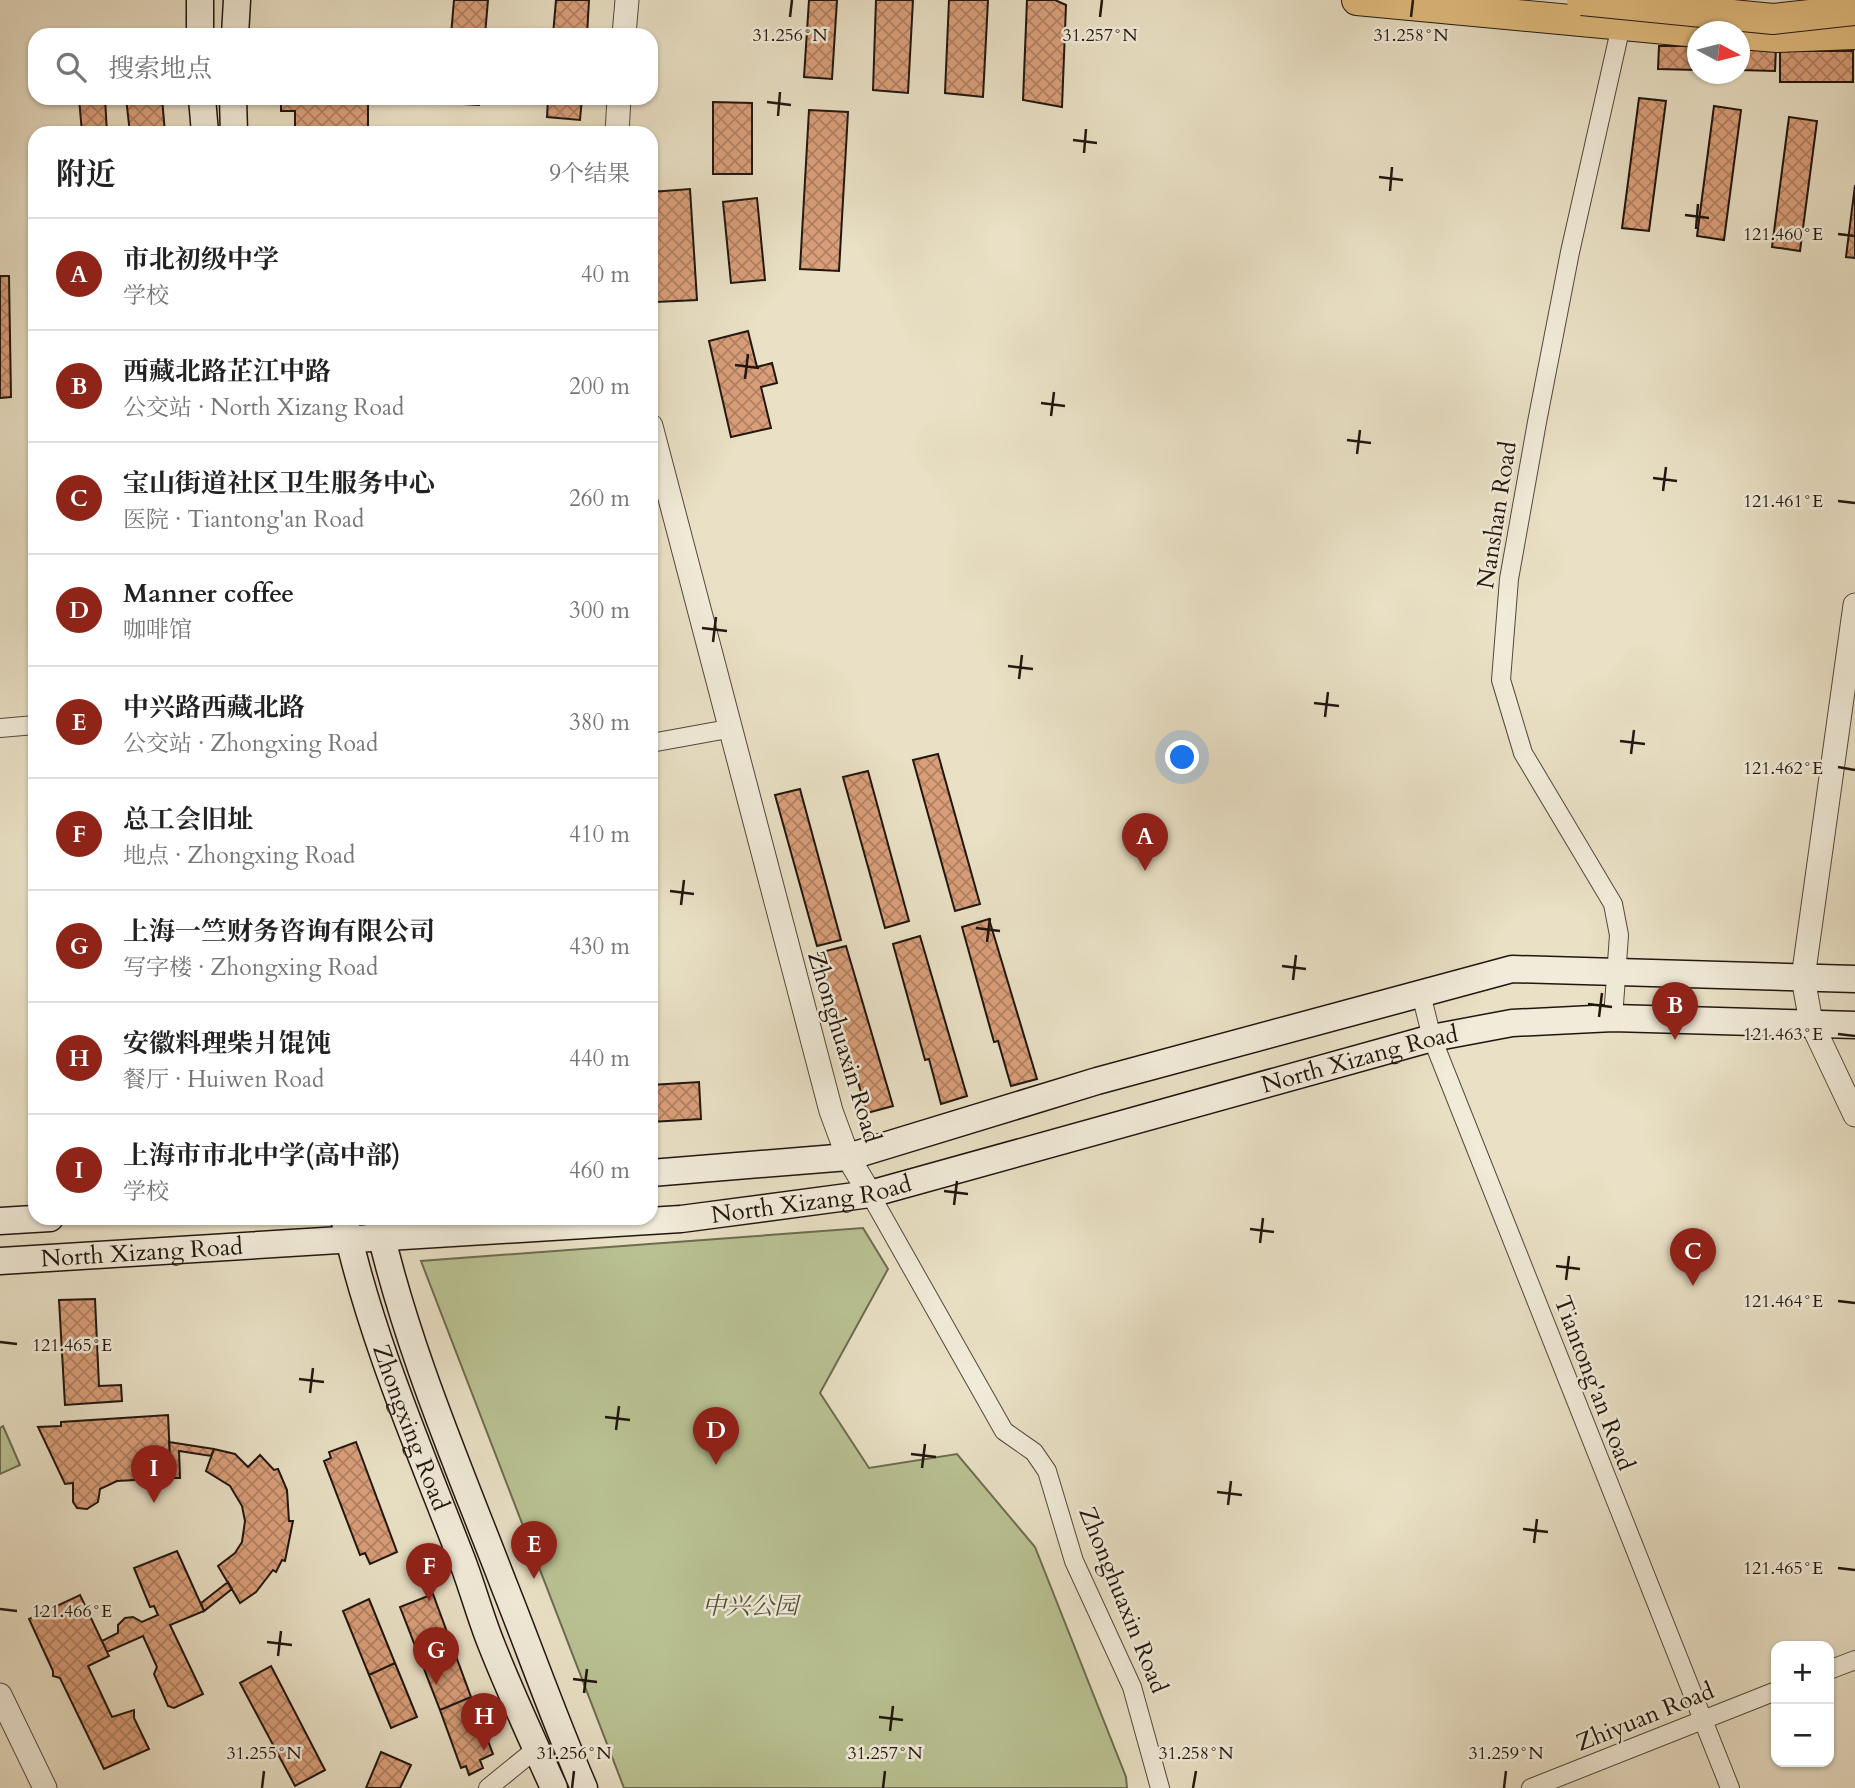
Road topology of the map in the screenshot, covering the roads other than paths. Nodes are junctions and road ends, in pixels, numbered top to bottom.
1 (200, 0) edge
2 (237, 0) edge
3 (627, 0) edge
4 (1357, 0) edge
5 (1566, 0) edge
6 (1580, 0) edge
7 (1855, 4) edge
8 (1855, 10) edge
9 (1621, 14) edge
10 (200, 28) edge
11 (235, 28) edge
12 (625, 28) edge
13 (1687, 29) edge
14 (1855, 34) edge
15 (1750, 35) edge
16 (203, 105) edge
17 (233, 105) edge
18 (619, 105) edge
19 (204, 126) edge
20 (234, 126) edge
21 (617, 126) edge
22 (658, 454) edge
23 (1855, 605) edge
24 (28, 726) edge
25 (0, 728) edge
26 (728, 729) junction
27 (658, 742) edge
28 (1615, 971) junction
29 (1803, 978) junction
30 (1855, 979) edge
31 (1421, 994) junction
32 (1612, 1018) junction
33 (1811, 1022) junction
34 (1855, 1025) edge
35 (1432, 1038) junction
36 (1855, 1115) edge
37 (848, 1157) junction
38 (658, 1172) edge
39 (870, 1194) junction
40 (28, 1219) edge
41 (658, 1220) edge
42 (0, 1221) edge
43 (500, 1225) edge
44 (379, 1229) edge
45 (346, 1230) edge
46 (0, 1261) edge
47 (1855, 1660) edge
48 (1834, 1668) edge
49 (1771, 1693) edge
50 (0, 1695) edge
51 (1701, 1721) junction
52 (536, 1749) junction
53 (45, 1788) edge
54 (488, 1788) edge
55 (554, 1788) edge
56 (584, 1788) edge
57 (1160, 1788) edge
58 (1531, 1788) edge
59 (1730, 1788) edge

1 - 10 main road
2 - 11 main road
3 - 12 street
4 - 9 main road
5 - 9 main road
6 - 8 main road, bridge
6 - 9 main road
7 - 9 main road
9 - 13 main road
9 - 28 street, Nanshan Road
14 - 15 main road
16 - 19 main road
17 - 20 main road
18 - 21 street
22 - 26 street, Zhonghuaxin Road
23 - 29 street
24 - 25 street
26 - 27 street
26 - 37 street, Zhonghuaxin Road
28 - 29 main road, North Xizang Road
28 - 31 main road, North Xizang Road
28 - 32 street, Nanshan Road
29 - 30 main road, North Xizang Road
29 - 33 street
31 - 35 street, Tiantong'an Road
31 - 37 main road, North Xizang Road
32 - 33 main road, North Xizang Road
32 - 35 main road, North Xizang Road
33 - 34 main road, North Xizang Road
33 - 36 street
35 - 39 main road, North Xizang Road
35 - 51 street, Tiantong'an Road
37 - 38 main road, North Xizang Road
37 - 39 street, Zhonghuaxin Road
39 - 41 main road, North Xizang Road
39 - 57 street, Zhonghuaxin Road
40 - 42 main road, North Xizang Road
43 - 44 main road, North Xizang Road
44 - 45 main road, North Xizang Road
44 - 56 main road, Zhongxing Road
45 - 46 main road, North Xizang Road
45 - 52 main road, Zhongxing Road
47 - 48 street
49 - 51 street, Zhiyuan Road
50 - 53 street
51 - 58 street, Zhiyuan Road
51 - 59 street, Tiantong'an Road
52 - 54 street
52 - 55 main road, Zhongxing Road

